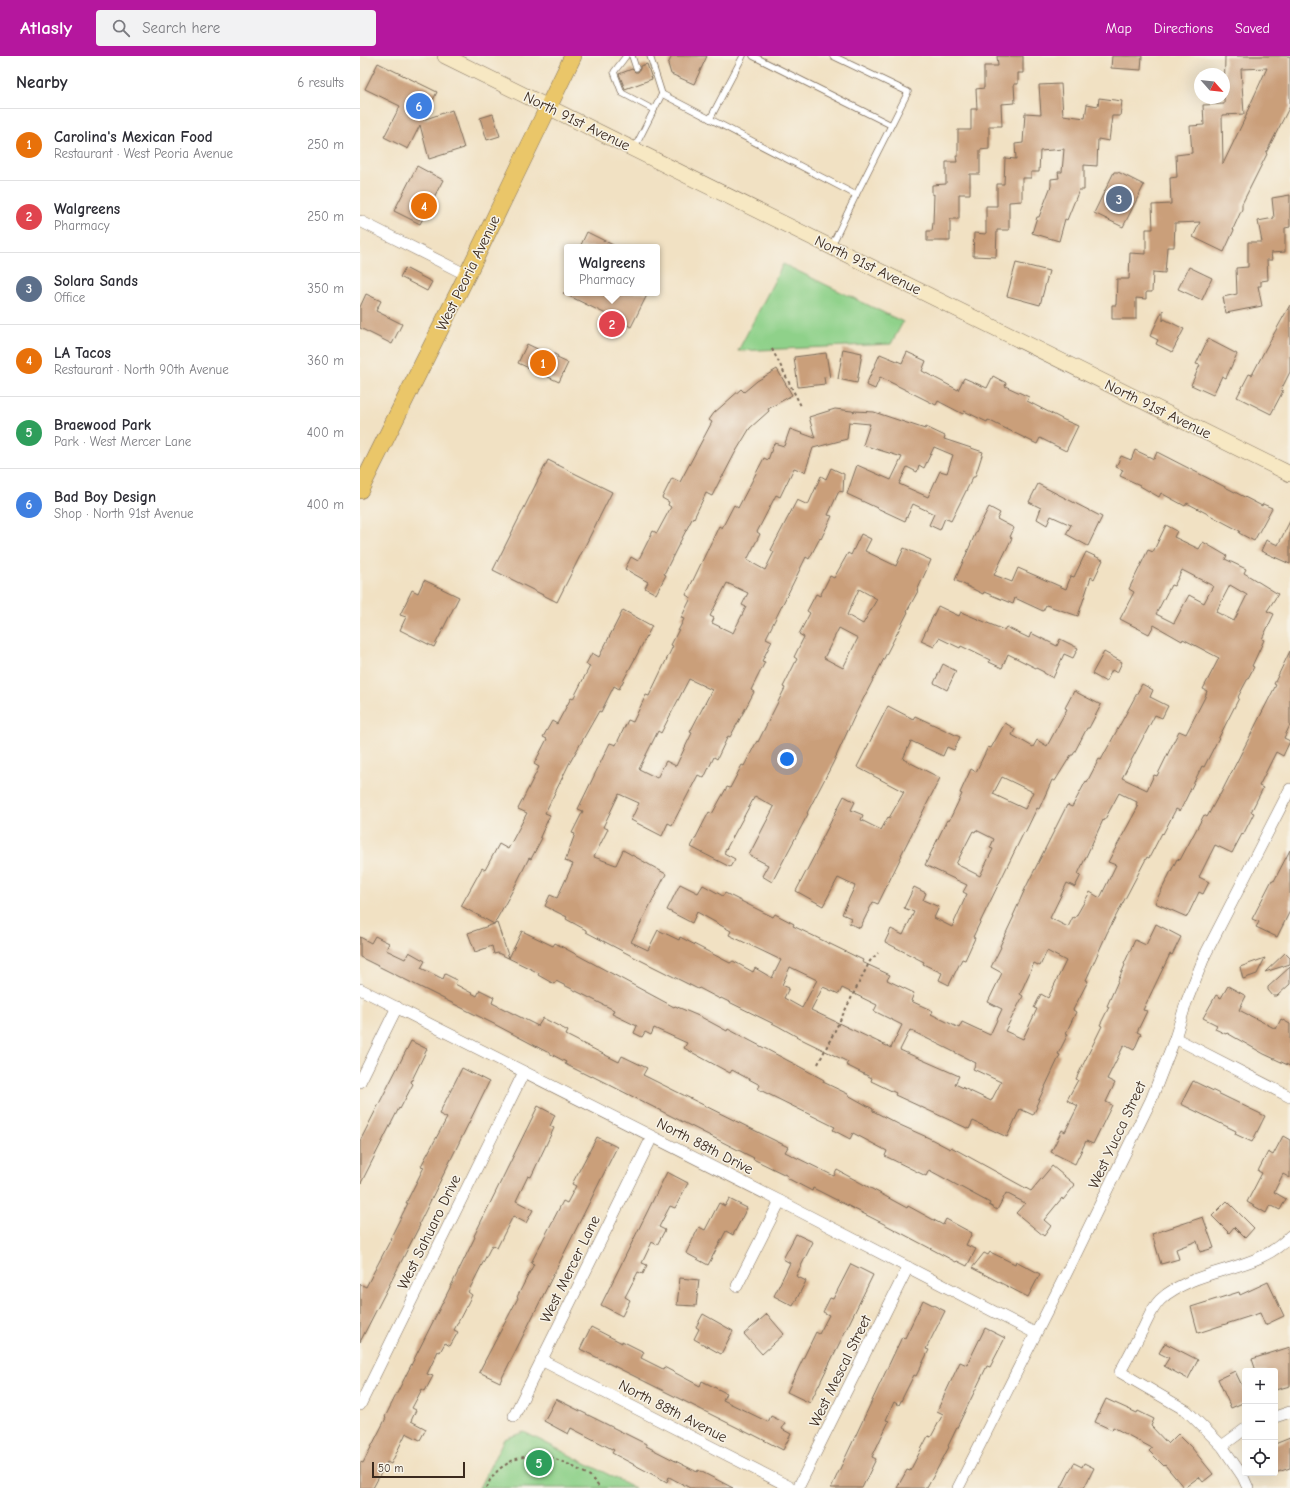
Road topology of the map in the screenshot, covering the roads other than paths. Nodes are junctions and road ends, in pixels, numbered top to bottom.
1 (445, 56) edge
2 (574, 56) edge
3 (626, 56) edge
4 (632, 56) edge
5 (650, 56) edge
6 (743, 56) edge
7 (753, 56) edge
8 (834, 56) edge
9 (636, 68) dead end
10 (662, 94) junction
11 (549, 107) junction
12 (654, 110) junction
13 (710, 119) junction
14 (891, 125) junction
15 (634, 149) junction
16 (856, 195) junction
17 (360, 221) edge
18 (831, 247) junction
19 (467, 275) junction
20 (1290, 474) edge
21 (362, 481) edge
22 (1290, 789) edge
23 (360, 989) edge
24 (397, 1007) junction
25 (1175, 1038) junction
26 (524, 1072) junction
27 (360, 1082) edge
28 (1290, 1097) edge
29 (652, 1136) junction
30 (780, 1201) junction
31 (1290, 1236) edge
32 (908, 1267) junction
33 (737, 1286) dead end
34 (1035, 1333) junction
35 (541, 1360) junction
36 (360, 1405) edge
37 (1290, 1412) edge
38 (514, 1416) dead end
39 (1278, 1416) edge
40 (1242, 1431) edge
41 (1222, 1446) junction
42 (792, 1488) edge
43 (798, 1488) edge
44 (958, 1488) edge
45 (1248, 1488) edge

1 - 11 main road, North 91st Avenue
2 - 11 main road, West Peoria Avenue
3 - 12 lane
4 - 9 lane
5 - 10 lane
6 - 13 lane
7 - 14 lane
8 - 14 lane
10 - 12 lane
10 - 13 lane
11 - 15 main road, North 91st Avenue
11 - 19 main road, West Peoria Avenue
12 - 15 lane
13 - 16 lane
14 - 16 lane
15 - 18 main road, North 91st Avenue
16 - 18 lane
17 - 19 street
18 - 20 main road, North 91st Avenue
19 - 21 main road, West Peoria Avenue
22 - 25 street, West Yucca Street
23 - 24 street, North 88th Drive
24 - 26 street, North 88th Drive
24 - 27 street
25 - 28 street
25 - 34 street, West Yucca Street
26 - 29 street, North 88th Drive
26 - 36 street, West Sahuaro Drive
29 - 30 street, North 88th Drive
29 - 35 street, West Mercer Lane
30 - 32 street, North 88th Drive
30 - 33 street
31 - 41 street
32 - 34 street, North 88th Drive
32 - 43 street, West Mescal Street
34 - 44 street, West Yucca Street
35 - 38 street, West Mercer Lane
35 - 42 street, North 88th Avenue
37 - 39 street
40 - 41 street
41 - 45 street

